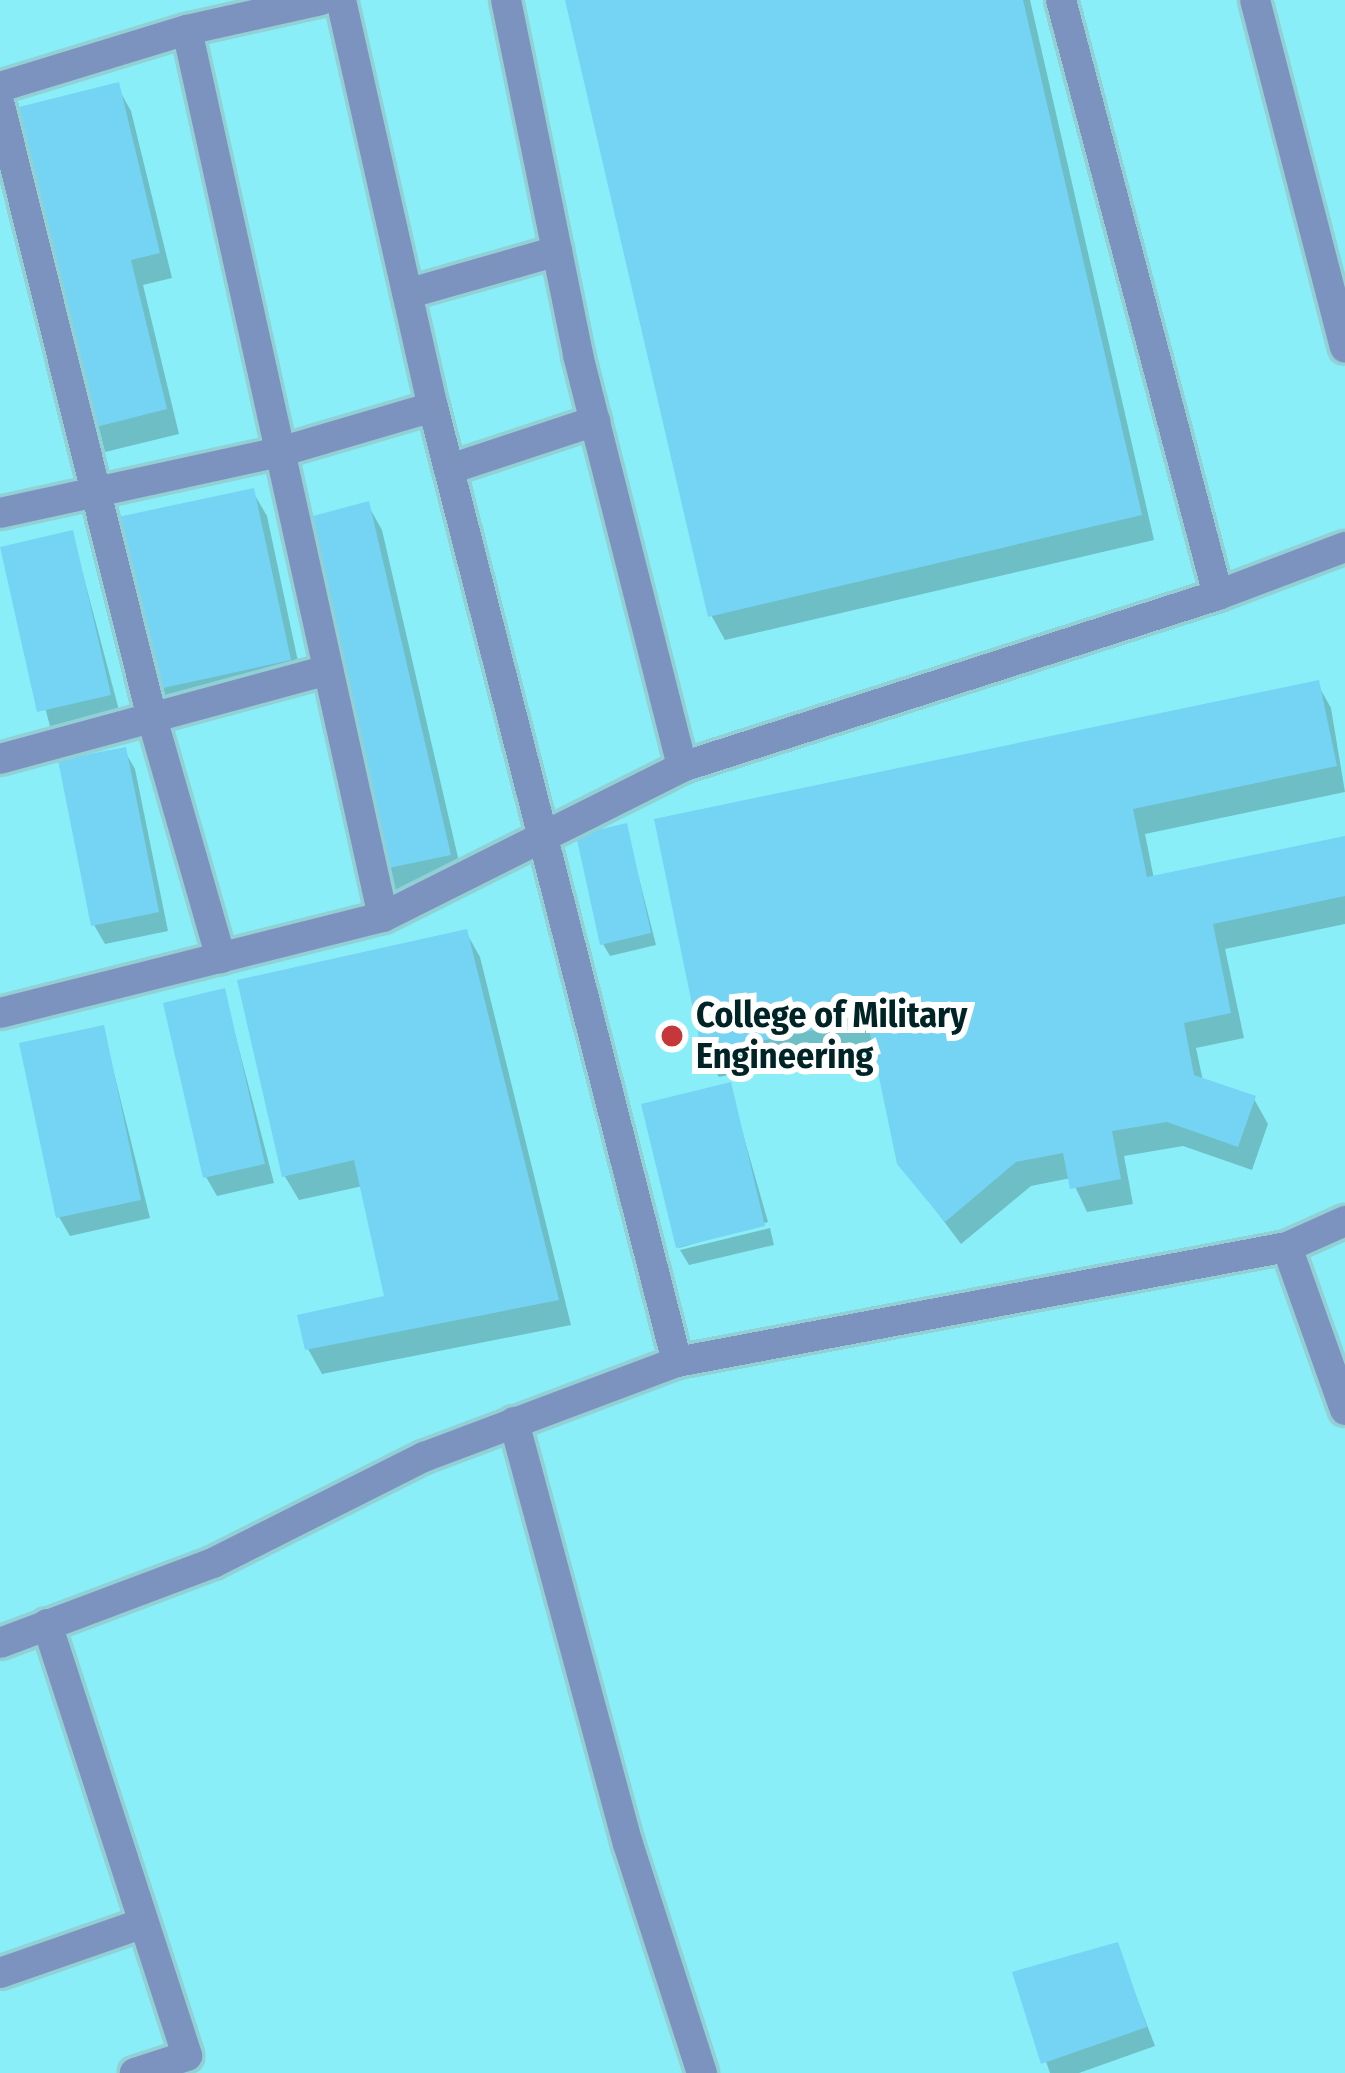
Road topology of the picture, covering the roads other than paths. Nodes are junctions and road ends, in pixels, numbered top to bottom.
1 (321, 0) edge
2 (341, 0) edge
3 (506, 0) edge
4 (1061, 0) edge
5 (1255, 0) edge
6 (269, 6) edge
7 (187, 30) junction
8 (0, 87) edge
9 (0, 106) edge
10 (557, 251) junction
11 (1333, 253) edge
12 (410, 293) junction
13 (1345, 348) edge
14 (433, 407) junction
15 (595, 421) junction
16 (280, 452) junction
17 (450, 469) junction
18 (95, 492) junction
19 (0, 513) edge
20 (1345, 547) edge
21 (1218, 595) junction
22 (328, 670) junction
23 (152, 718) junction
24 (0, 759) edge
25 (682, 767) junction
26 (546, 835) junction
27 (383, 917) junction
28 (221, 958) junction
29 (0, 1013) edge
30 (1345, 1221) edge
31 (1287, 1247) junction
32 (677, 1361) junction
33 (1345, 1410) edge
34 (514, 1422) junction
35 (46, 1624) junction
36 (0, 1642) edge
37 (141, 1924) junction
38 (0, 1972) edge
39 (135, 2073) edge
40 (702, 2073) edge

1 - 6 lane
2 - 12 lane
3 - 10 lane
4 - 21 lane
5 - 11 lane
6 - 7 lane
7 - 8 lane
7 - 16 lane
9 - 18 lane
10 - 12 lane
10 - 15 lane
11 - 13 lane
12 - 14 lane
14 - 16 lane
14 - 17 lane
15 - 17 lane
15 - 25 lane
16 - 18 lane
16 - 22 lane
17 - 26 lane
18 - 19 lane
18 - 23 lane
20 - 21 lane
21 - 25 lane
22 - 23 lane
22 - 27 lane
23 - 24 lane
23 - 28 lane
25 - 26 lane
26 - 27 lane
26 - 32 lane
27 - 28 lane
28 - 29 lane
30 - 31 lane
31 - 32 lane
31 - 33 lane
32 - 34 lane
34 - 35 lane
34 - 40 lane
35 - 36 lane
35 - 37 lane
37 - 38 lane
37 - 39 lane

